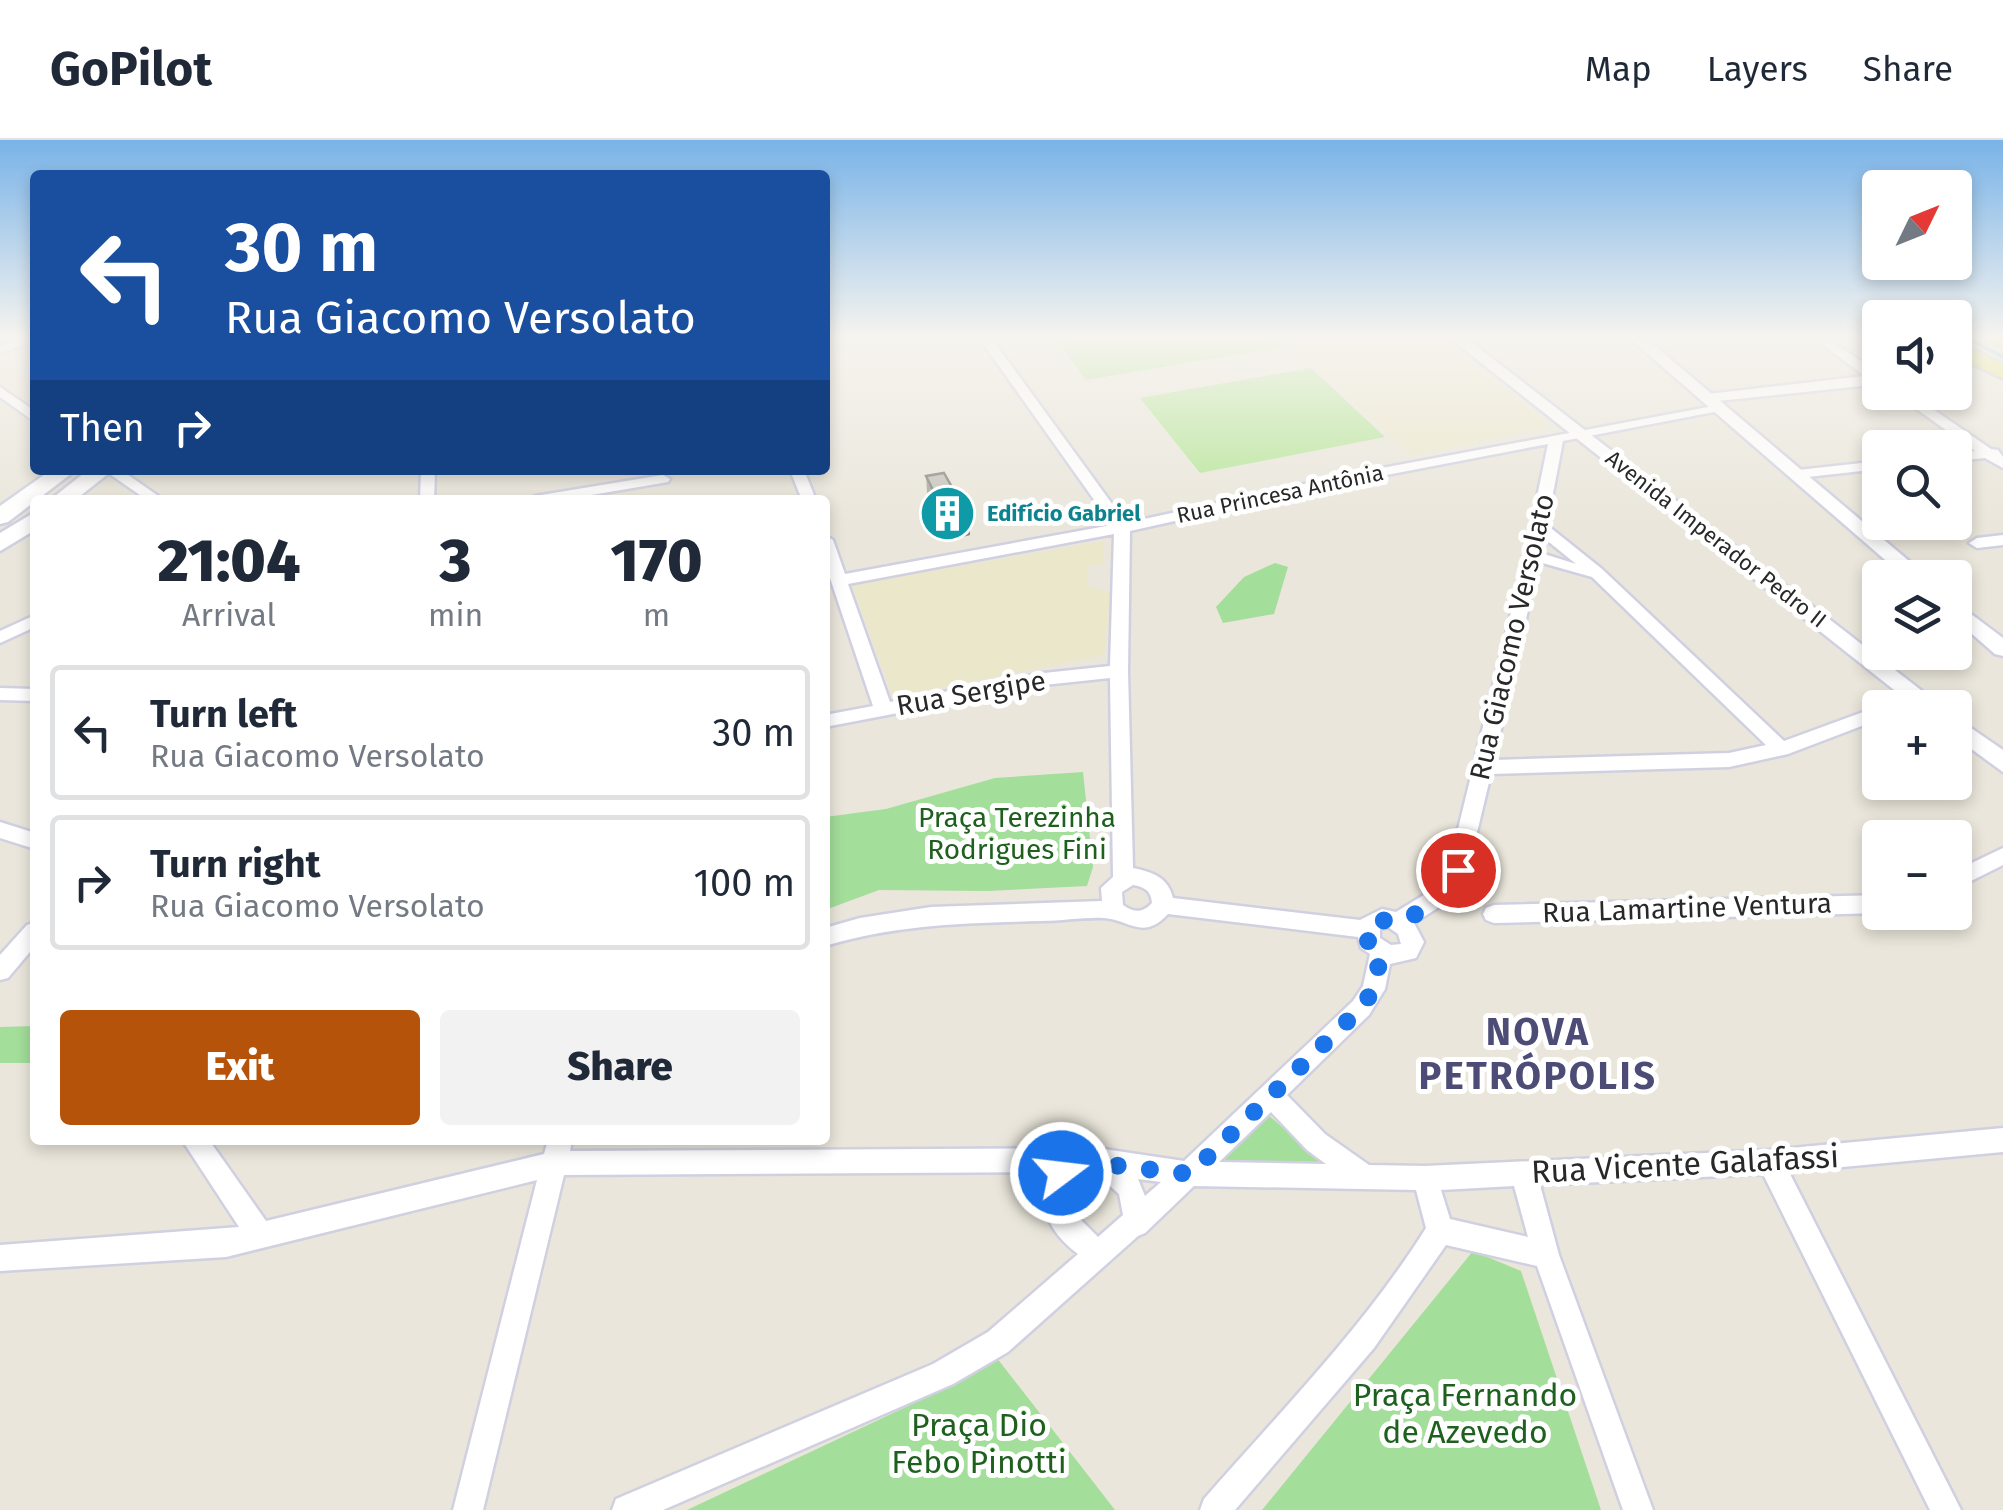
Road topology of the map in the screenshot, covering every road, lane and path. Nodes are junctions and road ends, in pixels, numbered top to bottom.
1 (1030, 399) edge
2 (1536, 399) edge
3 (1708, 399) edge
4 (1741, 399) edge
5 (1713, 403) junction
6 (1927, 410) edge
7 (1579, 432) junction
8 (1556, 440) junction
9 (1512, 448) junction
10 (1995, 453) edge
11 (1551, 463) junction
12 (2003, 464) edge
13 (1862, 467) edge
14 (1798, 474) junction
15 (58, 475) edge
16 (95, 475) edge
17 (119, 475) edge
18 (662, 475) edge
19 (31, 495) edge
20 (69, 495) edge
21 (149, 495) edge
22 (560, 495) edge
23 (30, 496) edge
24 (0, 518) edge
25 (30, 523) edge
26 (1539, 526) junction
27 (1122, 528) junction
28 (2003, 540) edge
29 (1978, 543) dead end
30 (0, 544) edge
31 (830, 552) edge
32 (1534, 556) junction
33 (1899, 560) edge
34 (841, 580) junction
35 (1615, 590) junction
36 (30, 623) edge
37 (1972, 623) edge
38 (0, 638) edge
39 (2003, 649) edge
40 (1118, 671) junction
41 (1911, 690) edge
42 (0, 694) edge
43 (30, 695) edge
44 (883, 708) junction
45 (1862, 719) edge
46 (830, 720) edge
47 (1972, 738) edge
48 (1781, 749) junction
49 (2003, 763) edge
50 (1480, 767) junction
51 (0, 830) edge
52 (30, 840) edge
53 (2003, 856) edge
54 (1972, 872) edge
55 (1123, 878) junction
56 (1862, 904) edge
57 (1163, 905) junction
58 (1113, 908) junction
59 (1494, 914) dead end
60 (1398, 922) junction
61 (1366, 929) junction
62 (830, 934) edge
63 (30, 937) edge
64 (1381, 953) junction
65 (0, 971) edge
66 (1272, 1096) junction
67 (2000, 1144) edge
68 (197, 1145) edge
69 (557, 1152) edge
70 (1068, 1160) junction
71 (1098, 1160) junction
72 (1770, 1162) junction
73 (1190, 1174) junction
74 (1524, 1174) junction
75 (1366, 1178) junction
76 (1426, 1178) junction
77 (1136, 1224) junction
78 (1440, 1230) junction
79 (261, 1236) junction
80 (1101, 1254) junction
81 (1546, 1256) junction
82 (0, 1258) edge
83 (468, 1510) edge
84 (626, 1510) edge
85 (1215, 1510) edge
86 (1638, 1510) edge
87 (1946, 1510) edge

1 - 27 street
2 - 7 street, Avenida Imperador Pedro II
3 - 5 street
4 - 5 street, Rua Princesa Antônia
5 - 7 street, Rua Princesa Antônia
5 - 14 street
6 - 10 street
7 - 8 street, Rua Princesa Antônia
7 - 41 street, Avenida Imperador Pedro II
8 - 9 street, Rua Princesa Antônia
8 - 11 street, Rua Giacomo Versolato
9 - 11 street
9 - 27 street, Rua Princesa Antônia
10 - 12 street
11 - 26 street, Rua Giacomo Versolato
13 - 14 street
14 - 33 street
15 - 19 main road
16 - 20 main road
17 - 21 street
18 - 22 street
23 - 24 main road
25 - 30 main road
26 - 32 street, Rua Giacomo Versolato
26 - 35 street
27 - 34 street, Rua Princesa Antônia
27 - 40 street
28 - 29 street
31 - 34 street
32 - 35 street
32 - 50 street, Rua Giacomo Versolato
34 - 44 street
35 - 48 street
36 - 38 street
37 - 39 street
40 - 44 street, Rua Sergipe
40 - 55 street
42 - 43 street
44 - 46 street, Rua Sergipe
45 - 48 street
47 - 49 street
48 - 50 street
50 - 60 street, Rua Giacomo Versolato
51 - 52 street
53 - 54 street
55 - 57 street
55 - 58 street
56 - 59 street, Rua Lamartine Ventura
57 - 58 street
57 - 61 street
58 - 62 street
60 - 61 street
60 - 64 street
61 - 64 street
63 - 65 street
64 - 66 street
66 - 73 street
66 - 75 street
67 - 72 street, Rua Vicente Galafassi
68 - 79 street
69 - 70 street
69 - 79 street
69 - 83 street
70 - 71 street
70 - 80 street
71 - 73 street, Rua Vicente Galafassi
71 - 77 street
72 - 74 street, Rua Vicente Galafassi
72 - 87 street
73 - 75 street, Rua Vicente Galafassi
73 - 77 street
74 - 76 street, Rua Vicente Galafassi
74 - 81 street
75 - 76 street, Rua Vicente Galafassi
76 - 78 street
77 - 80 street
78 - 81 street
78 - 85 street
79 - 82 street
80 - 84 street
81 - 86 street

